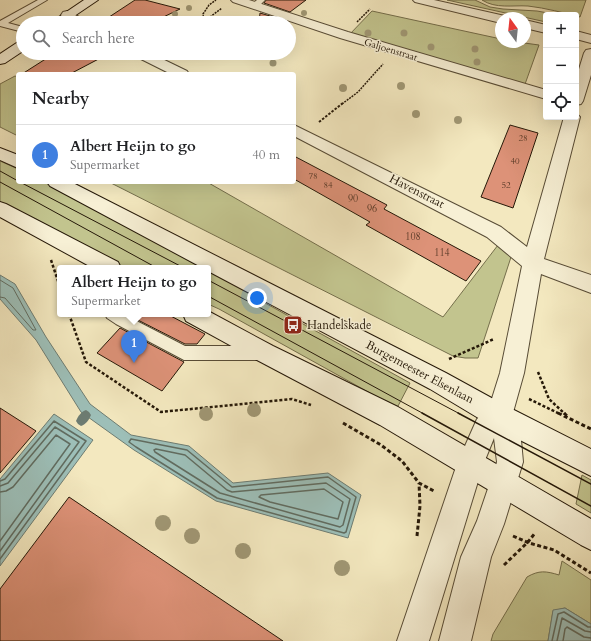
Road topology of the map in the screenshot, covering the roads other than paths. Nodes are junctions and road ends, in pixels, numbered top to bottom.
1 (43, 0) edge
2 (92, 0) edge
3 (237, 0) edge
4 (418, 0) edge
5 (258, 3) edge
6 (67, 15) edge
7 (296, 16) edge
8 (296, 16) edge
9 (495, 18) edge
10 (1, 23) edge
11 (531, 25) edge
12 (16, 28) edge
13 (543, 28) edge
14 (579, 36) edge
15 (591, 39) edge
16 (16, 50) edge
17 (591, 53) edge
18 (0, 60) edge
19 (154, 60) edge
20 (178, 72) edge
21 (579, 91) edge
22 (543, 94) edge
23 (571, 120) edge
24 (299, 132) edge
25 (0, 153) edge
26 (16, 161) edge
27 (60, 184) edge
28 (0, 208) edge
29 (91, 262) edge
30 (533, 263) junction
31 (101, 265) edge
32 (591, 284) edge
33 (116, 317) edge
34 (199, 317) edge
35 (265, 353) junction
36 (498, 416) junction
37 (591, 463) edge
38 (470, 464) junction
39 (504, 484) junction
40 (591, 536) edge
41 (413, 641) edge
42 (455, 641) edge

1 - 10 lane
2 - 6 street
3 - 5 street, Galjoenstraat
4 - 9 street
5 - 7 street, Galjoenstraat
8 - 22 street, Galjoenstraat
10 - 12 lane
11 - 13 street
14 - 15 street
16 - 18 street
17 - 21 street
19 - 20 street
23 - 30 street
24 - 30 street, Havenstraat
25 - 26 street
27 - 36 street, Burgemeester Elsenlaan
28 - 29 street
29 - 31 street
30 - 32 street, Havenstraat
30 - 36 street
33 - 35 lane
34 - 35 street
35 - 38 street
36 - 37 street, Burgemeester Elsenlaan
36 - 38 street
36 - 39 street
38 - 39 street
38 - 41 street
39 - 40 street
39 - 42 street

